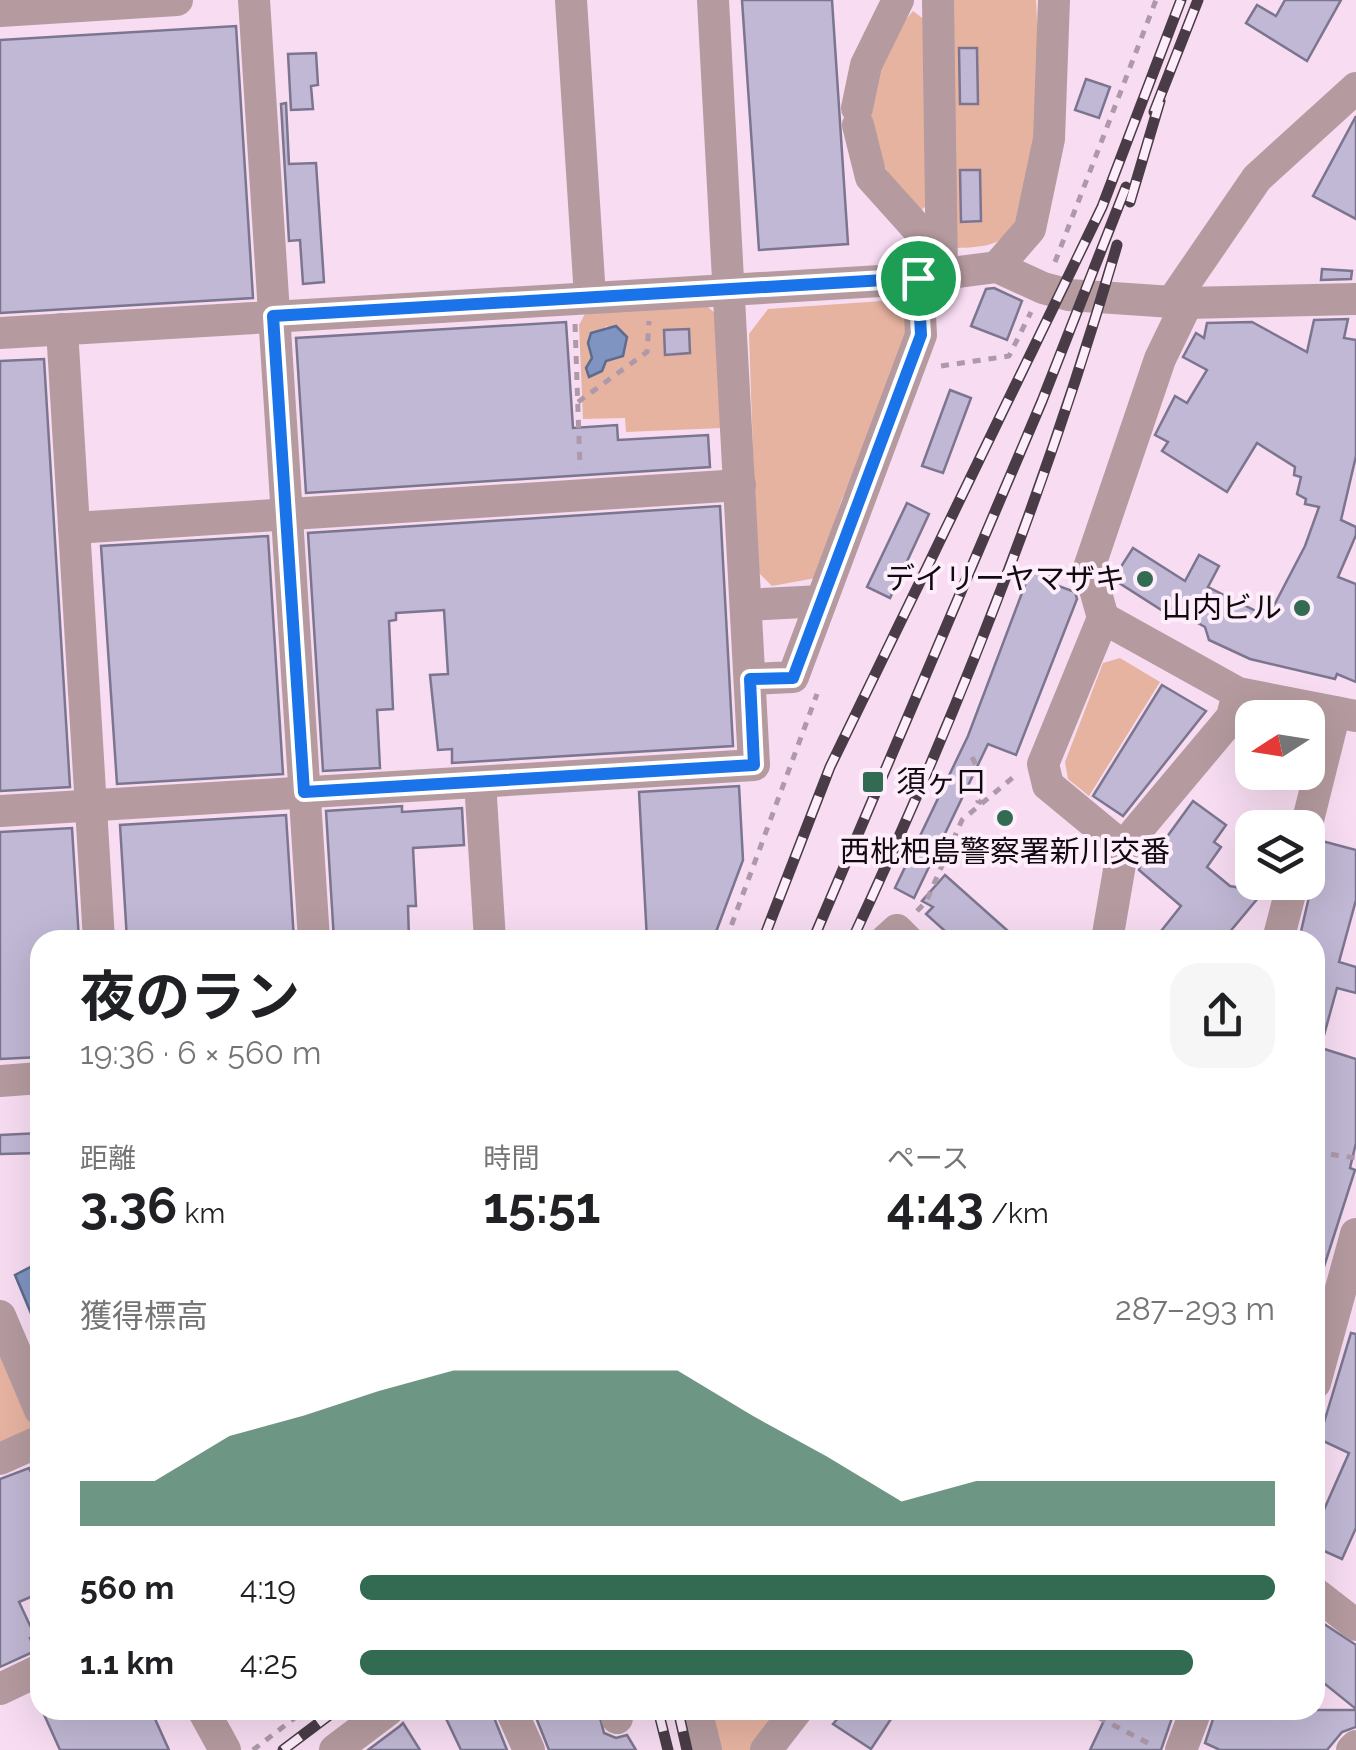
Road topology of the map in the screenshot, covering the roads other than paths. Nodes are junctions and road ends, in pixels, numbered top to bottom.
1 (177, 0) edge
2 (254, 0) edge
3 (571, 0) edge
4 (713, 0) edge
5 (898, 0) edge
6 (938, 0) edge
7 (1054, 0) edge
8 (0, 11) edge
9 (1356, 88) edge
10 (997, 266) junction
11 (934, 269) junction
12 (730, 290) junction
13 (582, 298) junction
14 (1356, 299) edge
15 (1180, 302) junction
16 (273, 316) junction
17 (62, 329) junction
18 (0, 333) edge
19 (740, 485) junction
20 (286, 514) junction
21 (74, 528) junction
22 (822, 601) junction
23 (746, 605) junction
24 (1103, 618) junction
25 (750, 679) junction
26 (1238, 694) junction
27 (1346, 714) edge
28 (480, 782) junction
29 (304, 792) junction
30 (91, 805) junction
31 (1312, 810) edge
32 (0, 811) edge
33 (1123, 848) junction
34 (1288, 900) edge
35 (98, 930) edge
36 (313, 930) edge
37 (489, 930) edge
38 (1108, 930) edge
39 (1281, 930) edge
40 (30, 1079) edge
41 (0, 1081) edge
42 (1356, 1234) edge
43 (1346, 1312) edge
44 (0, 1316) edge
45 (1325, 1359) edge
46 (30, 1386) edge
47 (30, 1446) edge
48 (0, 1460) edge
49 (1325, 1601) edge
50 (1356, 1625) edge
51 (30, 1675) edge
52 (0, 1690) edge
53 (208, 1720) edge
54 (375, 1720) edge
55 (516, 1720) edge
56 (698, 1720) edge
57 (789, 1720) edge
58 (1192, 1720) edge
59 (225, 1750) edge
60 (335, 1750) edge
61 (529, 1750) edge
62 (706, 1750) edge
63 (766, 1750) edge
64 (1181, 1750) edge

1 - 8 street
2 - 16 street
3 - 13 street
4 - 12 street
5 - 11 street
6 - 11 street
7 - 10 street
9 - 15 street
10 - 11 street
10 - 15 street
11 - 12 street
11 - 22 street
12 - 13 street
12 - 19 street
13 - 16 street
14 - 15 street
15 - 24 street
16 - 17 street
16 - 20 street
17 - 18 street
17 - 21 street
19 - 20 street
19 - 23 street
20 - 21 street
20 - 29 street
21 - 30 street
22 - 23 street
22 - 25 street
23 - 25 street
24 - 26 street
24 - 33 street
25 - 28 street
26 - 27 street
26 - 33 street
27 - 31 street
28 - 29 street
28 - 37 street
29 - 30 street
29 - 36 street
30 - 32 street
30 - 35 street
33 - 38 street
34 - 39 street
40 - 41 street
42 - 43 street
43 - 45 street
44 - 46 street
47 - 48 street
49 - 50 street
51 - 52 street
53 - 59 street
54 - 60 street
55 - 61 street
56 - 62 street
57 - 63 street
58 - 64 street

